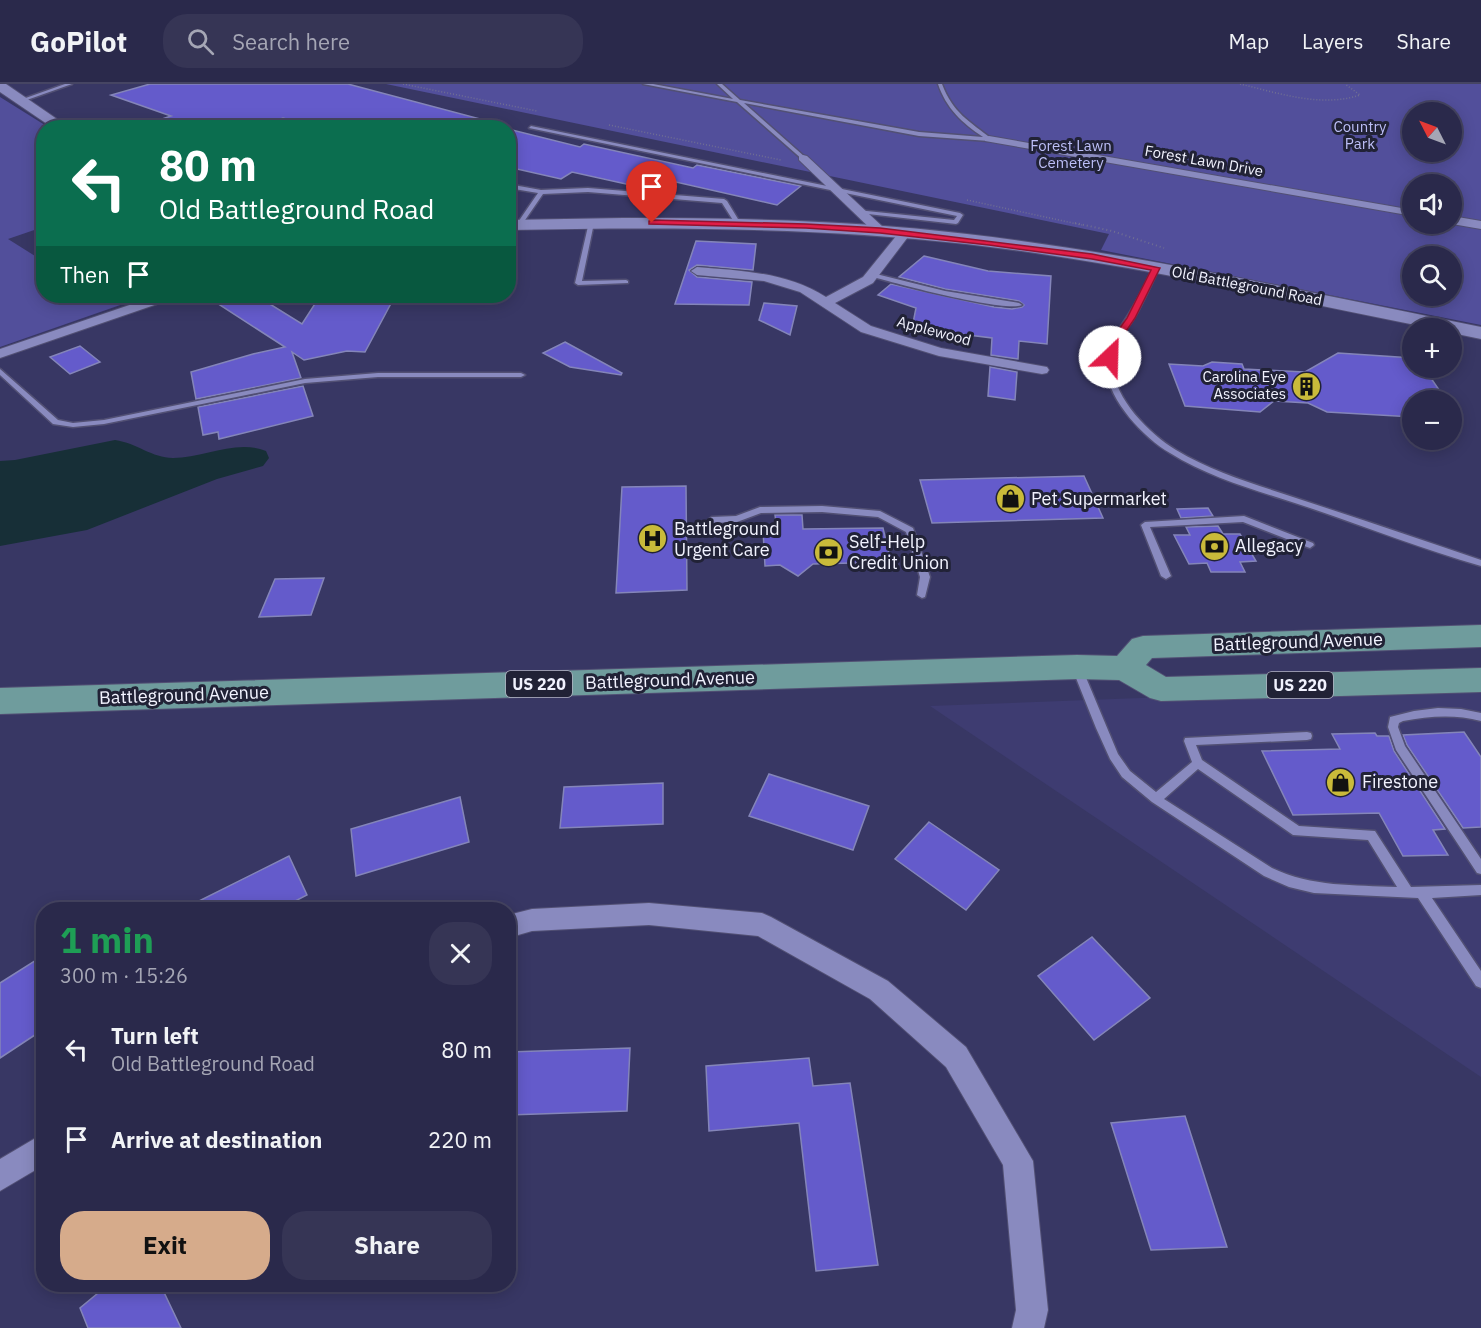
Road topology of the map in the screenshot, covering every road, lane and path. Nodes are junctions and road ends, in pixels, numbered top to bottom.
1 (70, 84) edge
2 (645, 84) edge
3 (719, 84) edge
4 (940, 84) edge
5 (1240, 84) edge
6 (1345, 84) edge
7 (0, 86) edge
8 (22, 100) junction
9 (737, 101) junction
10 (51, 120) edge
11 (531, 127) dead end
12 (989, 139) junction
13 (803, 158) joint
14 (516, 187) edge
15 (835, 187) junction
16 (541, 192) junction
17 (859, 211) junction
18 (1402, 211) edge
19 (1462, 222) edge
20 (516, 223) edge
21 (591, 223) junction
22 (738, 224) junction
23 (516, 225) edge
24 (1481, 225) edge
25 (880, 231) junction
26 (905, 233) junction
27 (1156, 268) junction
28 (697, 271) dead end
29 (872, 275) junction
30 (626, 282) dead end
31 (147, 303) edge
32 (825, 303) junction
33 (1019, 305) dead end
34 (1481, 333) edge
35 (0, 354) edge
36 (1042, 370) dead end
37 (0, 372) edge
38 (521, 375) dead end
39 (711, 520) dead end
40 (1310, 545) dead end
41 (1481, 562) edge
42 (1166, 576) dead end
43 (922, 596) dead end
44 (1481, 636) edge
45 (1077, 667) junction
46 (1125, 668) junction
47 (1481, 680) edge
48 (0, 701) edge
49 (1481, 717) edge
50 (1307, 736) dead end
51 (1198, 763) junction
52 (1156, 799) junction
53 (1481, 868) edge
54 (1481, 890) edge
55 (1415, 893) junction
56 (516, 925) edge
57 (1481, 982) edge
58 (36, 1153) edge
59 (0, 1176) edge
60 (1028, 1328) edge

1 - 8 lane
2 - 9 lane
3 - 9 lane
4 - 12 lane
5 - 6 path
7 - 8 street
8 - 10 street
9 - 12 lane
9 - 13 lane
11 - 15 lane
12 - 18 street, Forest Lawn Drive
13 - 15 street
14 - 16 lane
15 - 17 street
15 - 17 lane
16 - 20 lane
16 - 22 lane
17 - 25 street
19 - 24 street
21 - 22 street, Old Battleground Road
21 - 23 street, Old Battleground Road
21 - 30 lane
22 - 25 street, Old Battleground Road
25 - 26 street, Old Battleground Road
26 - 27 street, Old Battleground Road
26 - 29 street
27 - 34 street, Old Battleground Road
27 - 41 lane
28 - 32 street, Applewood
29 - 32 street
29 - 33 lane
31 - 35 street
32 - 36 street, Applewood
37 - 38 lane
39 - 43 lane
40 - 42 lane
44 - 46 main road, Battleground Avenue
45 - 46 main road, Battleground Avenue / US 220
45 - 48 main road, Battleground Avenue / US 220
45 - 52 lane
46 - 47 main road, Battleground Avenue / US 220
49 - 53 lane
50 - 51 lane
51 - 52 lane
51 - 55 lane
52 - 55 lane
54 - 55 lane
55 - 57 lane
56 - 60 street
58 - 59 street

